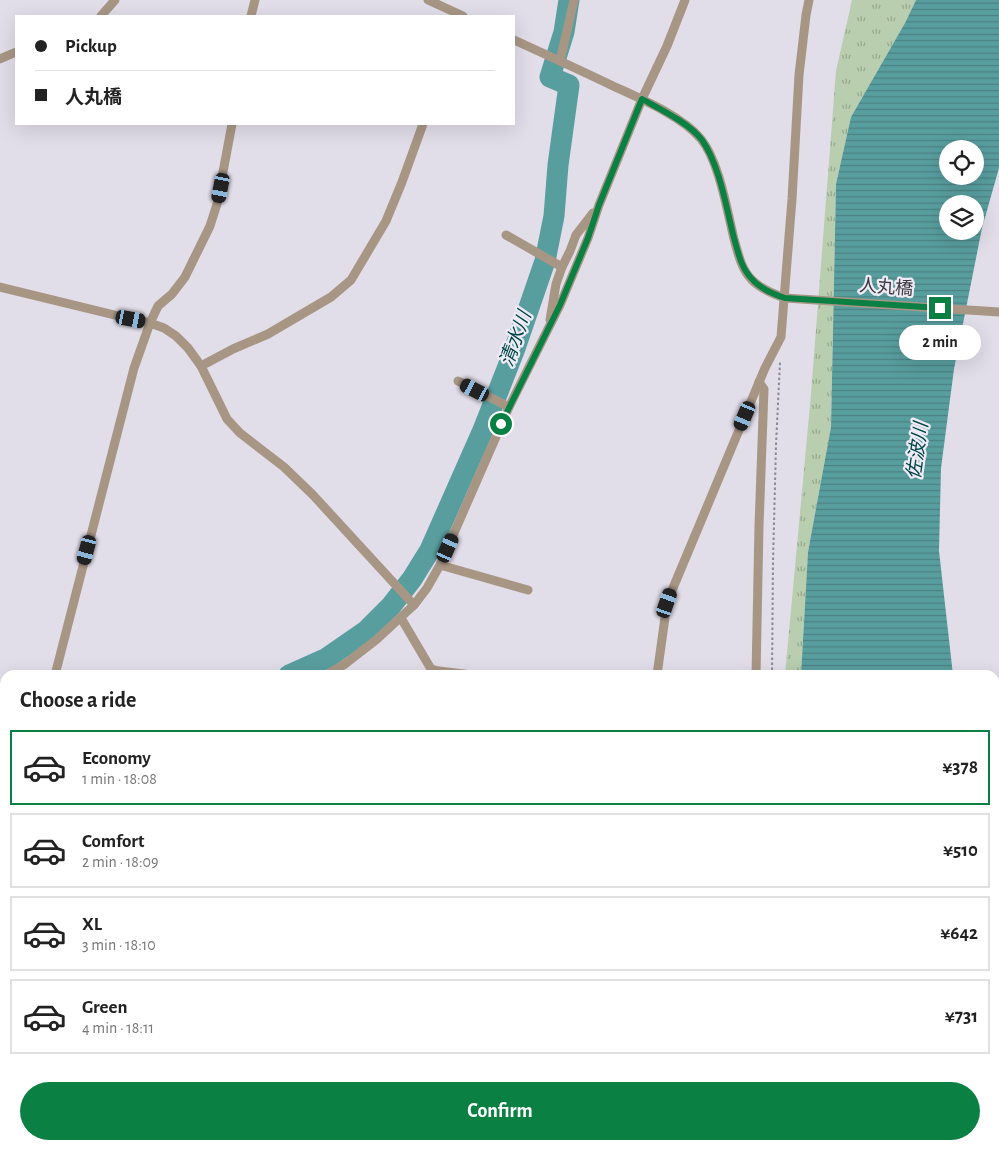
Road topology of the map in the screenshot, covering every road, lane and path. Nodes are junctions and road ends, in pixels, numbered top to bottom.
1 (115, 0) edge
2 (255, 0) edge
3 (428, 0) edge
4 (574, 0) edge
5 (685, 0) edge
6 (809, 0) edge
7 (102, 15) edge
8 (251, 15) edge
9 (461, 15) edge
10 (515, 40) edge
11 (15, 52) edge
12 (0, 59) edge
13 (560, 61) junction
14 (642, 99) junction
15 (232, 125) edge
16 (423, 125) edge
17 (599, 205) junction
18 (506, 235) dead end
19 (562, 267) junction
20 (0, 287) edge
21 (785, 298) junction
22 (999, 312) edge
23 (150, 323) junction
24 (549, 327) junction
25 (780, 357) dead end
26 (201, 366) junction
27 (458, 381) dead end
28 (760, 382) junction
29 (509, 407) junction
30 (440, 565) junction
31 (528, 590) dead end
32 (412, 603) junction
33 (401, 618) junction
34 (56, 670) edge
35 (335, 670) edge
36 (435, 670) edge
37 (658, 670) edge
38 (756, 670) edge
39 (772, 670) edge

1 - 7 street
2 - 8 street
3 - 9 street
4 - 13 street
5 - 14 street
6 - 21 street
10 - 13 street
11 - 12 street
13 - 14 street
14 - 17 street
14 - 21 street
15 - 23 street
16 - 26 street
17 - 19 street
17 - 24 street
18 - 19 street
19 - 24 street
20 - 23 street
21 - 22 street, 人丸橋
21 - 28 street
23 - 26 street
23 - 34 street
24 - 29 street
25 - 39 path
26 - 32 street
27 - 29 street
28 - 37 street
28 - 38 street
29 - 30 street
30 - 31 street
30 - 32 street
32 - 33 street
33 - 35 street
33 - 36 street

